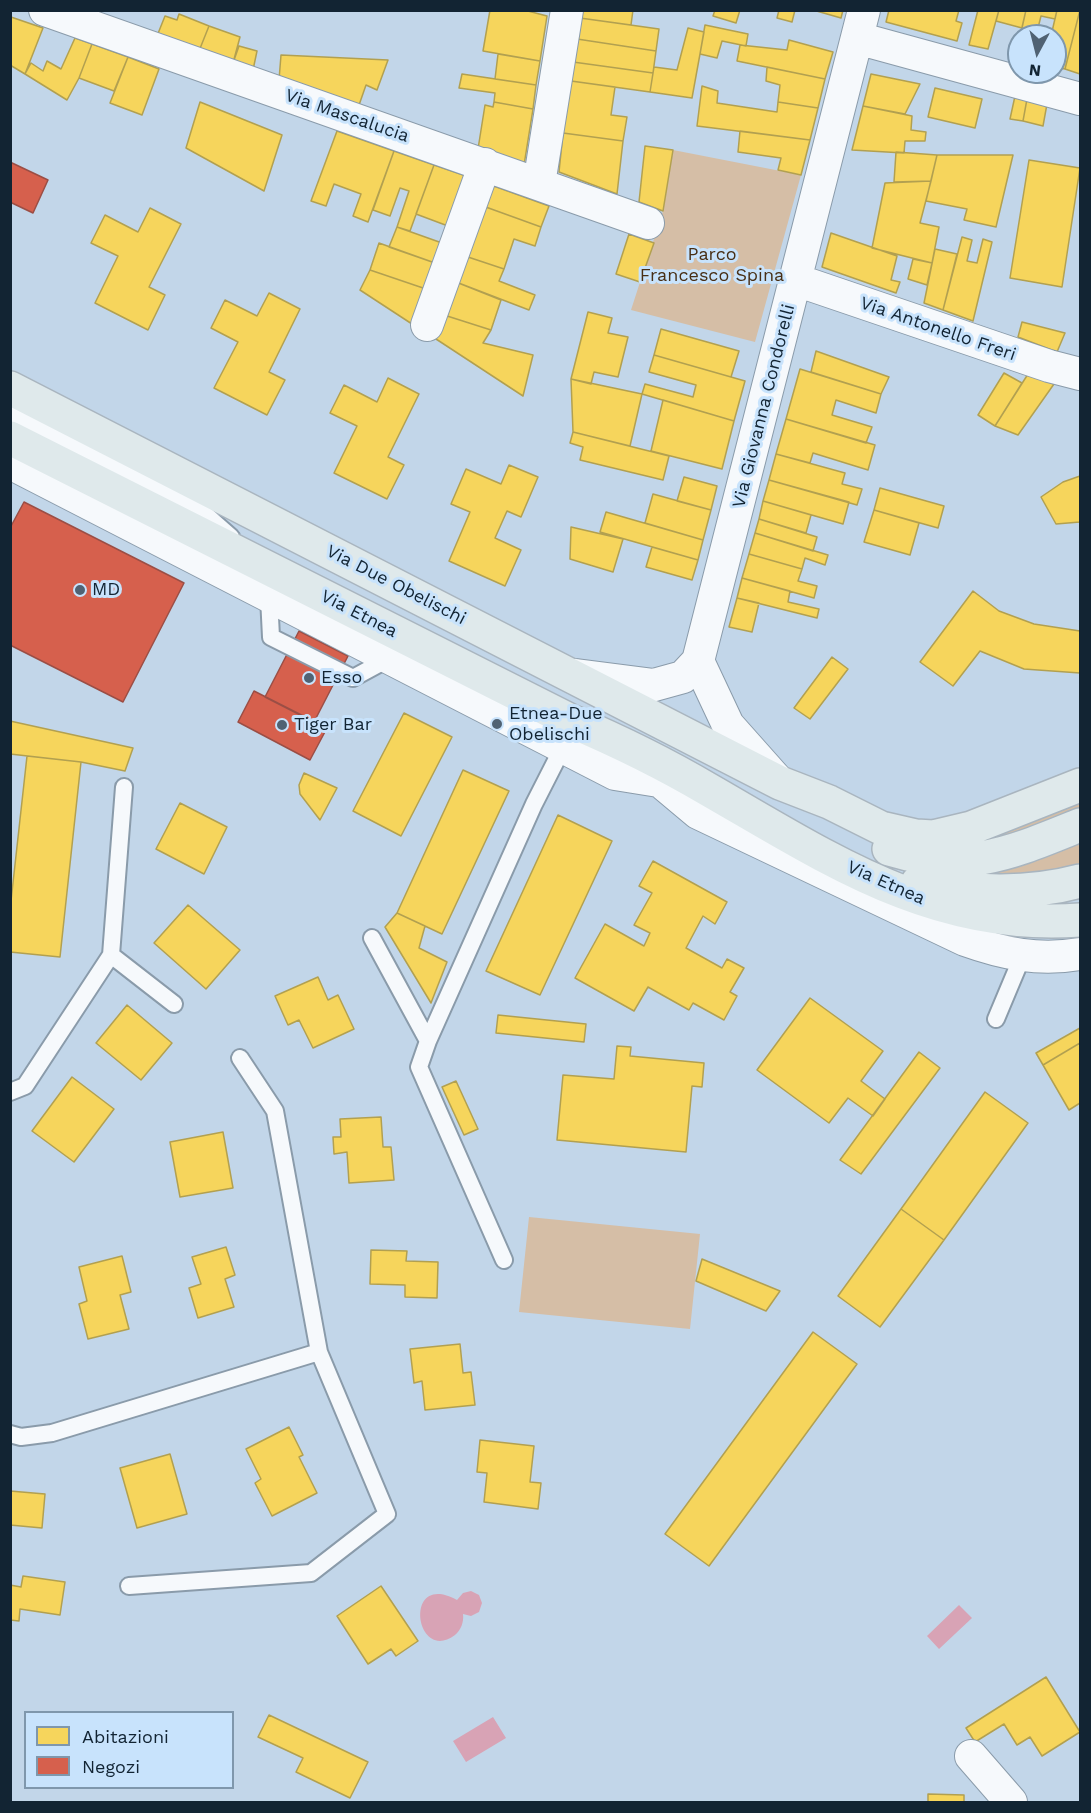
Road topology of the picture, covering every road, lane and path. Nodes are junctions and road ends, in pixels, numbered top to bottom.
1 (567, 10) edge
2 (59, 13) edge
3 (861, 24) edge
4 (1080, 99) edge
5 (485, 164) junction
6 (539, 184) junction
7 (648, 223) dead end
8 (796, 280) junction
9 (427, 325) dead end
10 (1080, 374) edge
11 (10, 388) edge
12 (10, 413) edge
13 (10, 438) edge
14 (10, 464) edge
15 (198, 508) junction
16 (275, 523) junction
17 (260, 564) junction
18 (394, 647) junction
19 (698, 661) junction
20 (566, 673) junction
21 (610, 738) junction
22 (563, 747) junction
23 (660, 781) junction
24 (780, 783) junction
25 (1080, 785) edge
26 (124, 787) dead end
27 (708, 789) junction
28 (1080, 825) edge
29 (1080, 881) edge
30 (1080, 920) edge
31 (372, 938) dead end
32 (1080, 954) edge
33 (111, 955) junction
34 (1022, 957) junction
35 (174, 1004) dead end
36 (996, 1019) dead end
37 (428, 1041) junction
38 (240, 1058) dead end
39 (10, 1092) edge
40 (504, 1260) dead end
41 (319, 1352) junction
42 (10, 1434) edge
43 (129, 1586) dead end
44 (971, 1756) dead end
45 (1011, 1803) edge

1 - 6 street
2 - 5 street, Via Mascalucia
3 - 4 street
3 - 8 street, Via Giovanna Condorelli
5 - 6 street, Via Mascalucia
5 - 9 street
6 - 7 street, Via Mascalucia
8 - 10 street, Via Antonello Freri
8 - 19 street, Via Giovanna Condorelli
11 - 16 main road, Via Due Obelischi
12 - 15 lane
13 - 17 main road, Via Etnea
14 - 18 street
15 - 16 lane
15 - 17 lane
16 - 20 main road, Via Due Obelischi
17 - 18 main road, Via Etnea
18 - 21 main road, Via Etnea
18 - 22 street
19 - 20 street
19 - 24 street
20 - 24 main road, Via Due Obelischi
21 - 23 street
21 - 27 main road, Via Etnea
22 - 23 street
22 - 37 lane
23 - 27 street
23 - 34 street
24 - 25 main road, Via Due Obelischi
24 - 28 main road, Via Due Obelischi
26 - 33 lane
27 - 29 main road, Via Etnea
27 - 30 main road, Via Etnea
31 - 37 lane
32 - 34 street
33 - 35 lane
33 - 39 lane
34 - 36 lane
37 - 40 lane
38 - 41 lane
41 - 42 lane
41 - 43 lane
44 - 45 street

